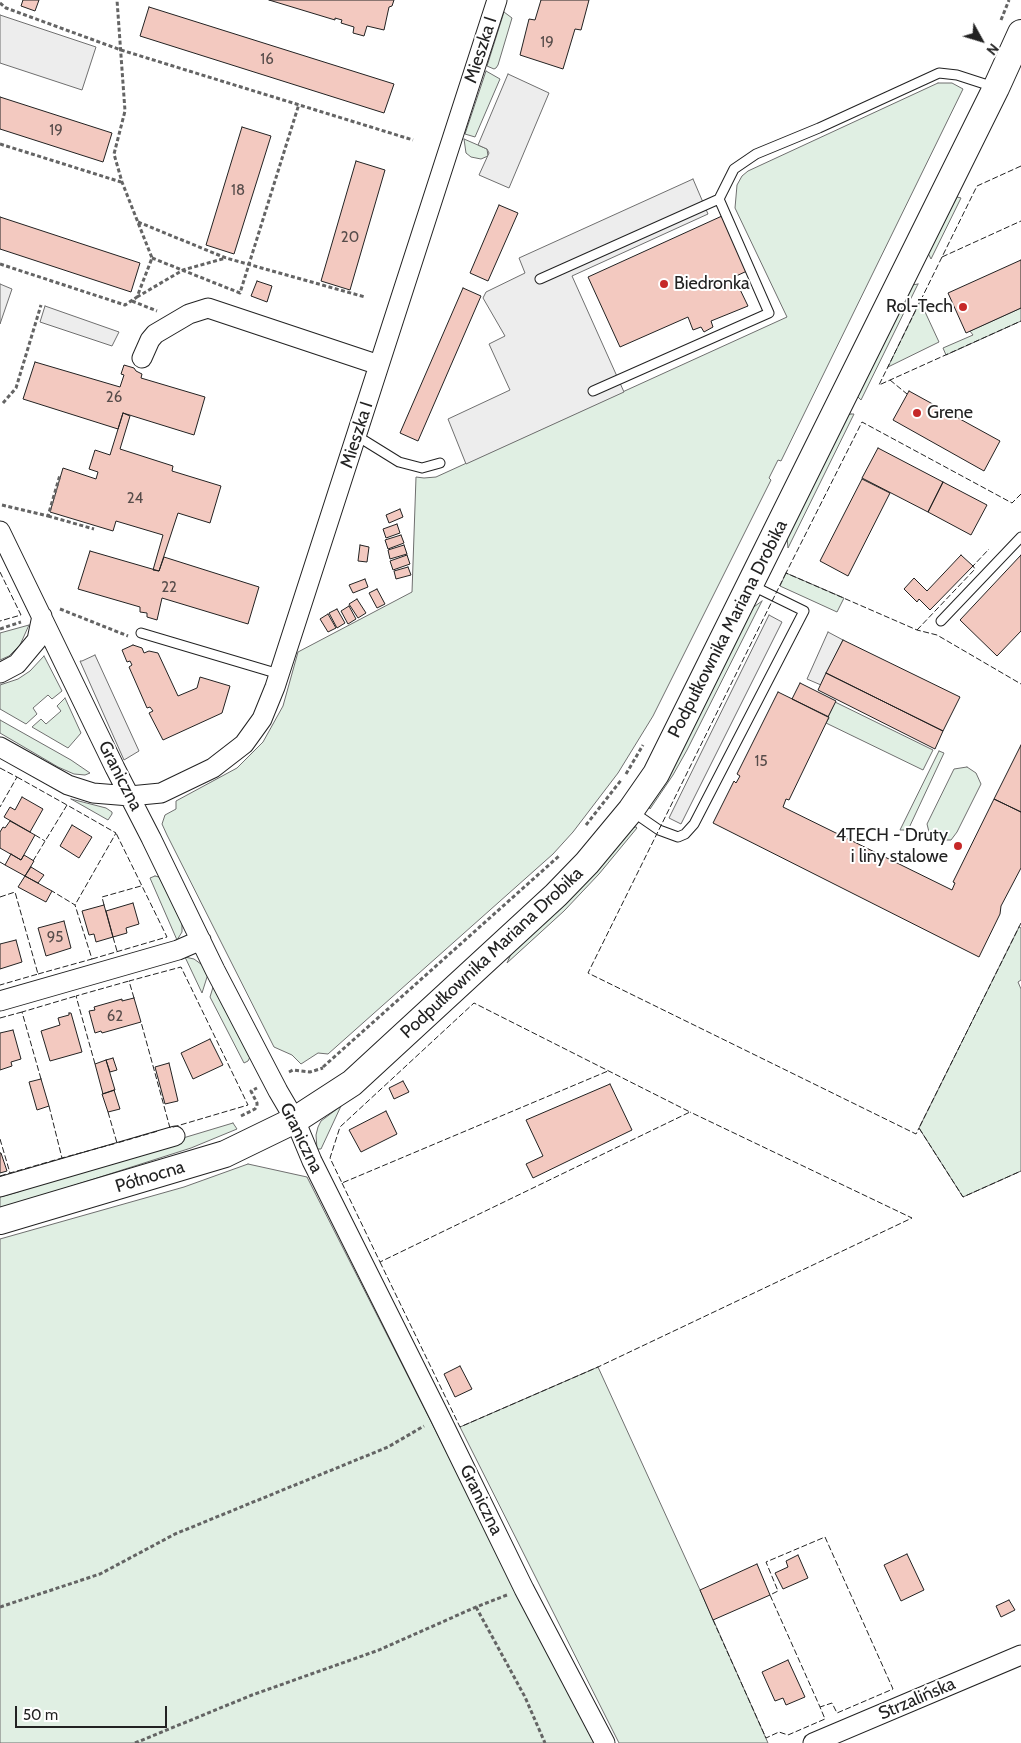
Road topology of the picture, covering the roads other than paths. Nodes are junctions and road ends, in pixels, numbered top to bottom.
1 (497, 0) edge
2 (1010, 28) edge
3 (996, 88) junction
4 (719, 199) junction
5 (540, 279) dead end
6 (142, 358) dead end
7 (379, 366) junction
8 (593, 391) dead end
9 (357, 436) junction
10 (440, 463) dead end
11 (0, 531) edge
12 (1021, 537) edge
13 (751, 584) junction
14 (48, 613) junction
15 (941, 621) dead end
16 (137, 635) road end
17 (0, 673) edge
18 (280, 674) junction
19 (0, 747) edge
20 (130, 796) junction
21 (631, 810) junction
22 (201, 940) junction
23 (0, 1001) edge
24 (295, 1120) junction
25 (175, 1136) dead end
26 (0, 1187) edge
27 (0, 1221) edge
28 (1021, 1655) edge
29 (605, 1743) edge
30 (812, 1743) edge

1 - 7 street, Mieszka I
2 - 3 main road, Podpułkownika Mariana Drobika
3 - 4 lane
3 - 13 main road, Podpułkownika Mariana Drobika
4 - 5 lane
4 - 8 lane
6 - 7 street
7 - 9 street, Mieszka I
9 - 10 lane
9 - 18 street, Mieszka I
11 - 14 street, Graniczna
12 - 15 lane
13 - 21 main road, Podpułkownika Mariana Drobika
13 - 21 lane
14 - 17 street
14 - 20 street, Graniczna
16 - 18 lane
18 - 20 street, Mieszka I
19 - 20 street, Mieszka I
20 - 22 street, Graniczna
21 - 24 main road, Podpułkownika Mariana Drobika
22 - 23 street
22 - 24 street, Graniczna
24 - 27 main road, Północna
24 - 29 street, Graniczna
25 - 26 street, Północna
28 - 30 street, Strzalińska

